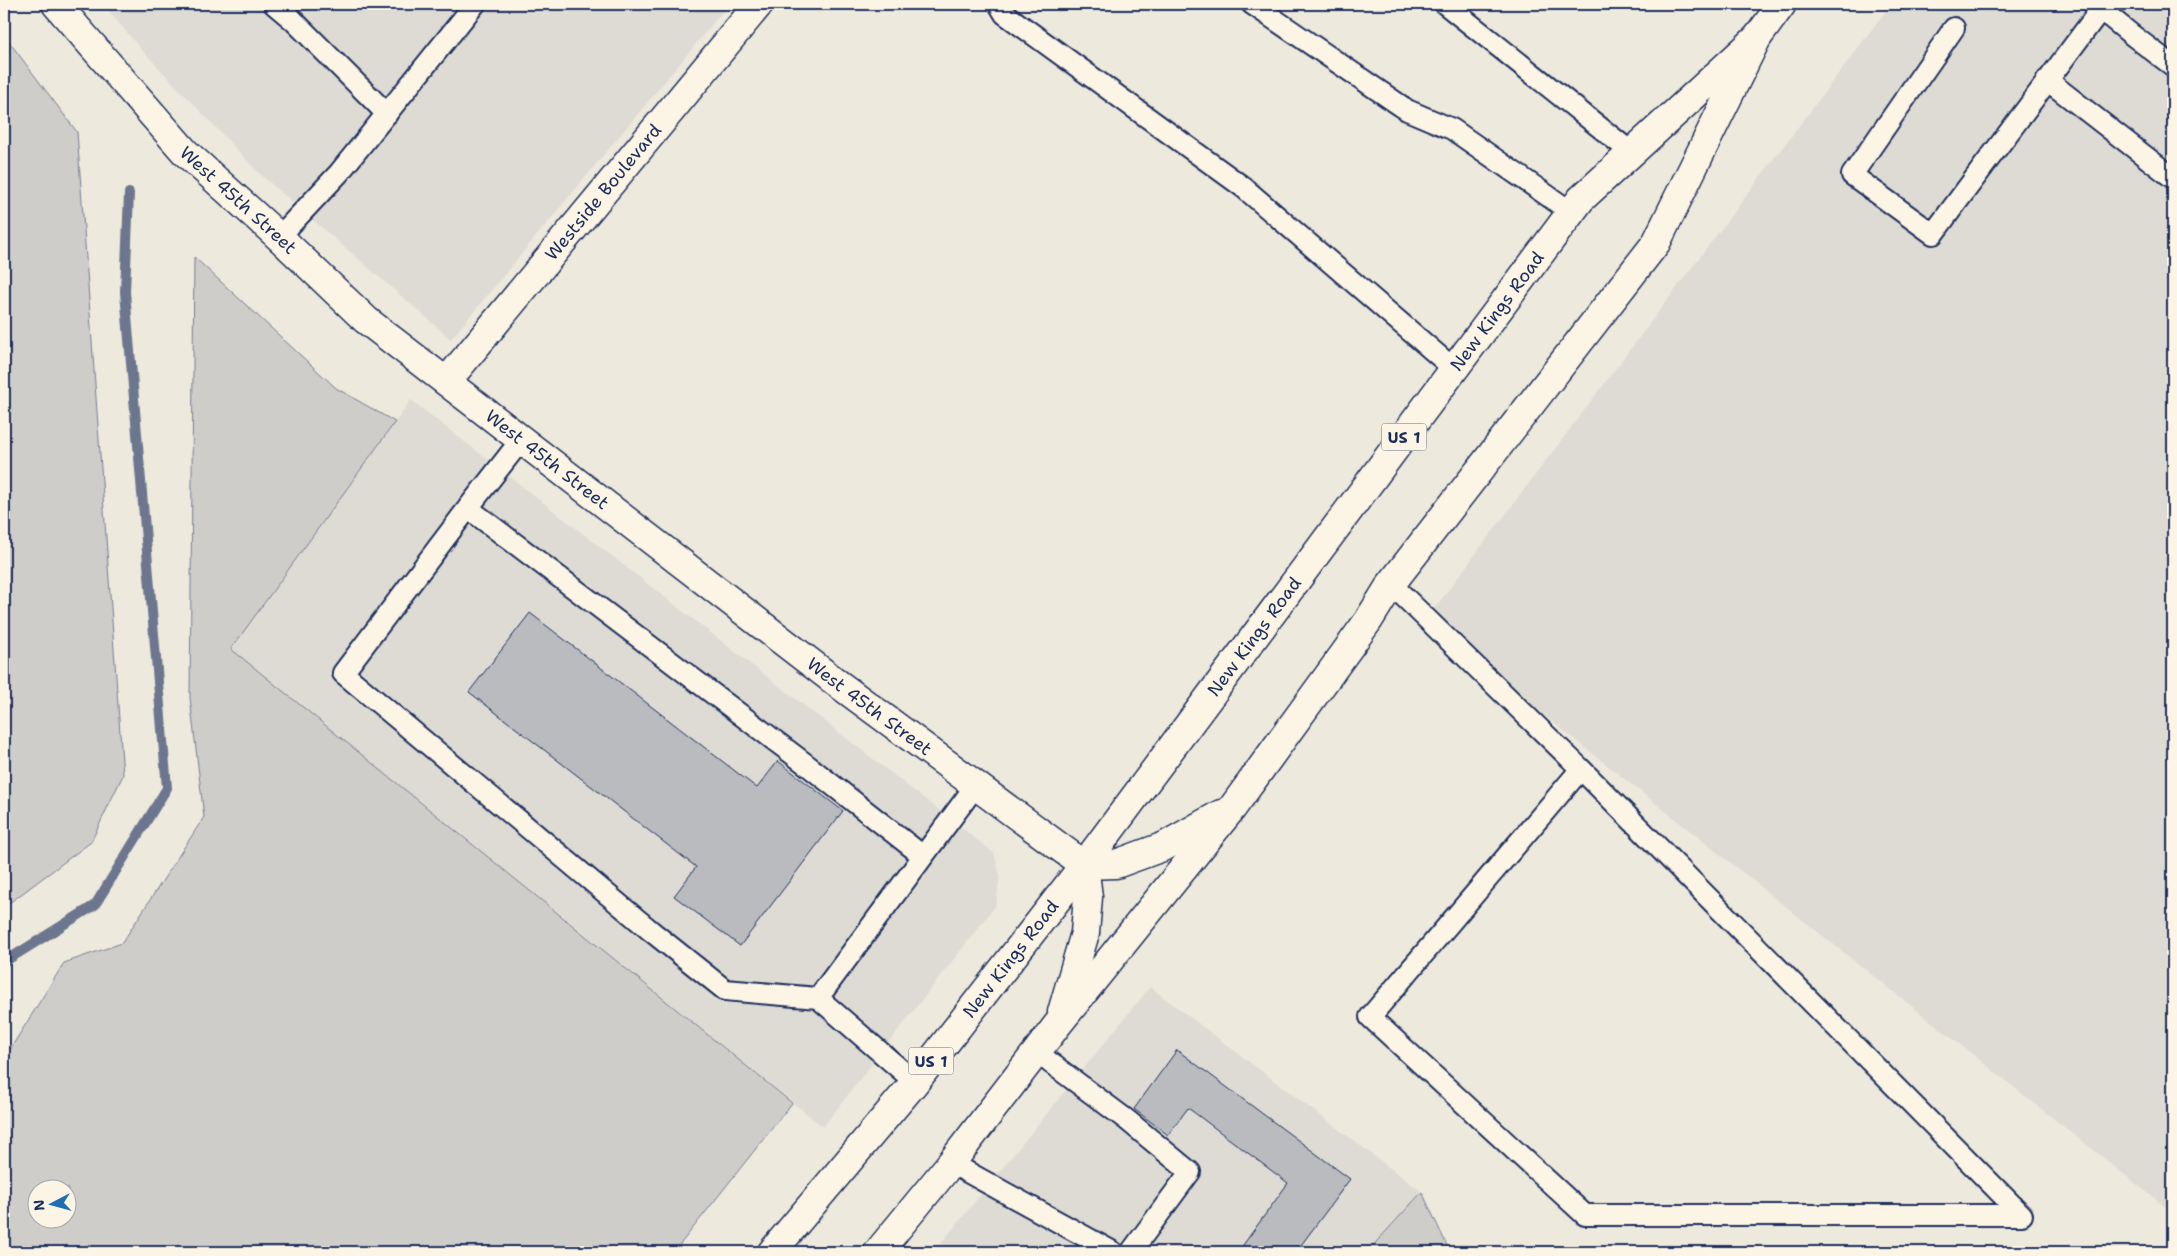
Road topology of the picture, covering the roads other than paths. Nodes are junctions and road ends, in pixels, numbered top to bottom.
1 (56, 4) edge
2 (274, 4) edge
3 (475, 4) edge
4 (759, 4) edge
5 (999, 4) edge
6 (1252, 4) edge
7 (1445, 4) edge
8 (1782, 4) edge
9 (2097, 7) edge
10 (1954, 28) dead end
11 (1756, 38) junction
12 (2173, 66) edge
13 (2048, 80) junction
14 (387, 114) junction
15 (1632, 153) junction
16 (2173, 178) edge
17 (1571, 212) junction
18 (279, 237) junction
19 (1454, 369) junction
20 (447, 381) junction
21 (521, 440) junction
22 (468, 508) junction
23 (1391, 584) junction
24 (1581, 769) junction
25 (976, 785) junction
26 (1233, 807) junction
27 (923, 856) junction
28 (1084, 865) junction
29 (818, 998) junction
30 (1058, 1024) junction
31 (1036, 1052) junction
32 (915, 1082) junction
33 (951, 1163) junction
34 (772, 1252) edge
35 (878, 1252) edge
36 (1113, 1252) edge
37 (1130, 1252) edge

1 - 18 main road, West 45th Street
2 - 14 lane
3 - 14 lane
4 - 20 main road, Westside Boulevard
5 - 19 lane
6 - 17 lane
7 - 15 lane
8 - 11 main road, New Kings Road / US 1
9 - 12 lane
9 - 13 lane
10 - 13 lane
11 - 15 main road, New Kings Road / US 1
11 - 23 main road, New Kings Road / US 1
13 - 16 lane
14 - 18 lane
15 - 17 main road, New Kings Road / US 1
17 - 19 main road, New Kings Road / US 1
18 - 20 main road, West 45th Street
19 - 28 main road, New Kings Road / US 1
20 - 21 main road, West 45th Street
21 - 22 lane
21 - 25 main road, West 45th Street
22 - 27 lane
22 - 29 lane
23 - 24 lane
23 - 26 main road, New Kings Road / US 1
24 - 24 lane
25 - 27 lane
25 - 28 main road, West 45th Street
26 - 28 main road
26 - 30 main road, New Kings Road / US 1
27 - 29 lane
28 - 30 main road
28 - 32 main road, New Kings Road / US 1
29 - 32 lane
30 - 31 main road, New Kings Road / US 1
31 - 33 main road, New Kings Road / US 1
31 - 37 lane
32 - 34 main road, New Kings Road / US 1
33 - 35 main road, New Kings Road / US 1
33 - 36 lane

